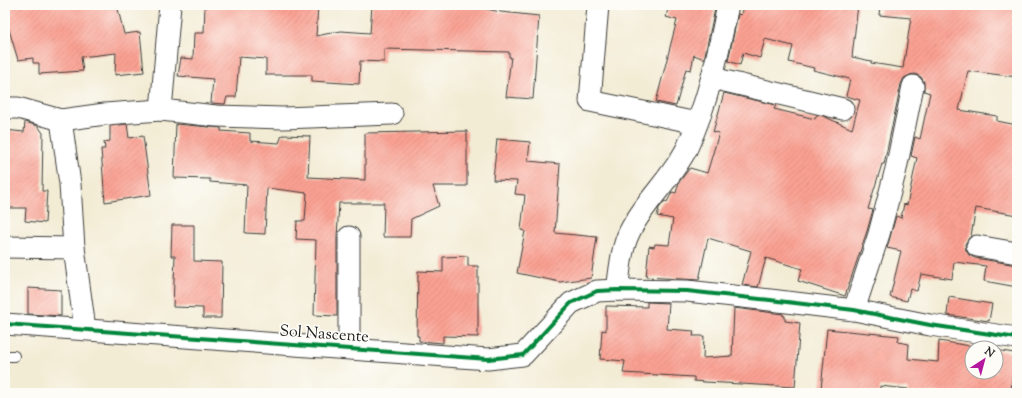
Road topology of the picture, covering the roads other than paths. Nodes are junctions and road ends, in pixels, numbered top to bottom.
1 (170, 5) edge
2 (598, 5) edge
3 (728, 5) edge
4 (712, 78) junction
5 (913, 86) dead end
6 (5, 91) edge
7 (11, 108) edge
8 (843, 109) dead end
9 (161, 110) junction
10 (392, 114) dead end
11 (62, 120) junction
12 (697, 123) junction
13 (349, 237) dead end
14 (977, 246) dead end
15 (5, 247) edge
16 (74, 248) junction
17 (1017, 253) edge
18 (617, 290) junction
19 (854, 310) junction
20 (5, 324) edge
21 (85, 329) junction
22 (1017, 338) edge
23 (349, 348) junction

1 - 9 street
2 - 12 street
3 - 4 street
4 - 8 street
4 - 12 street
5 - 19 street
6 - 7 street
7 - 11 street
9 - 10 street
9 - 11 street
11 - 16 street
12 - 18 street
13 - 23 street
14 - 17 street
15 - 16 street
16 - 21 street
18 - 19 street, Sol Nascente
18 - 23 street, Sol Nascente
19 - 22 street, Sol Nascente
20 - 21 street, Sol Nascente
21 - 23 street, Sol Nascente

